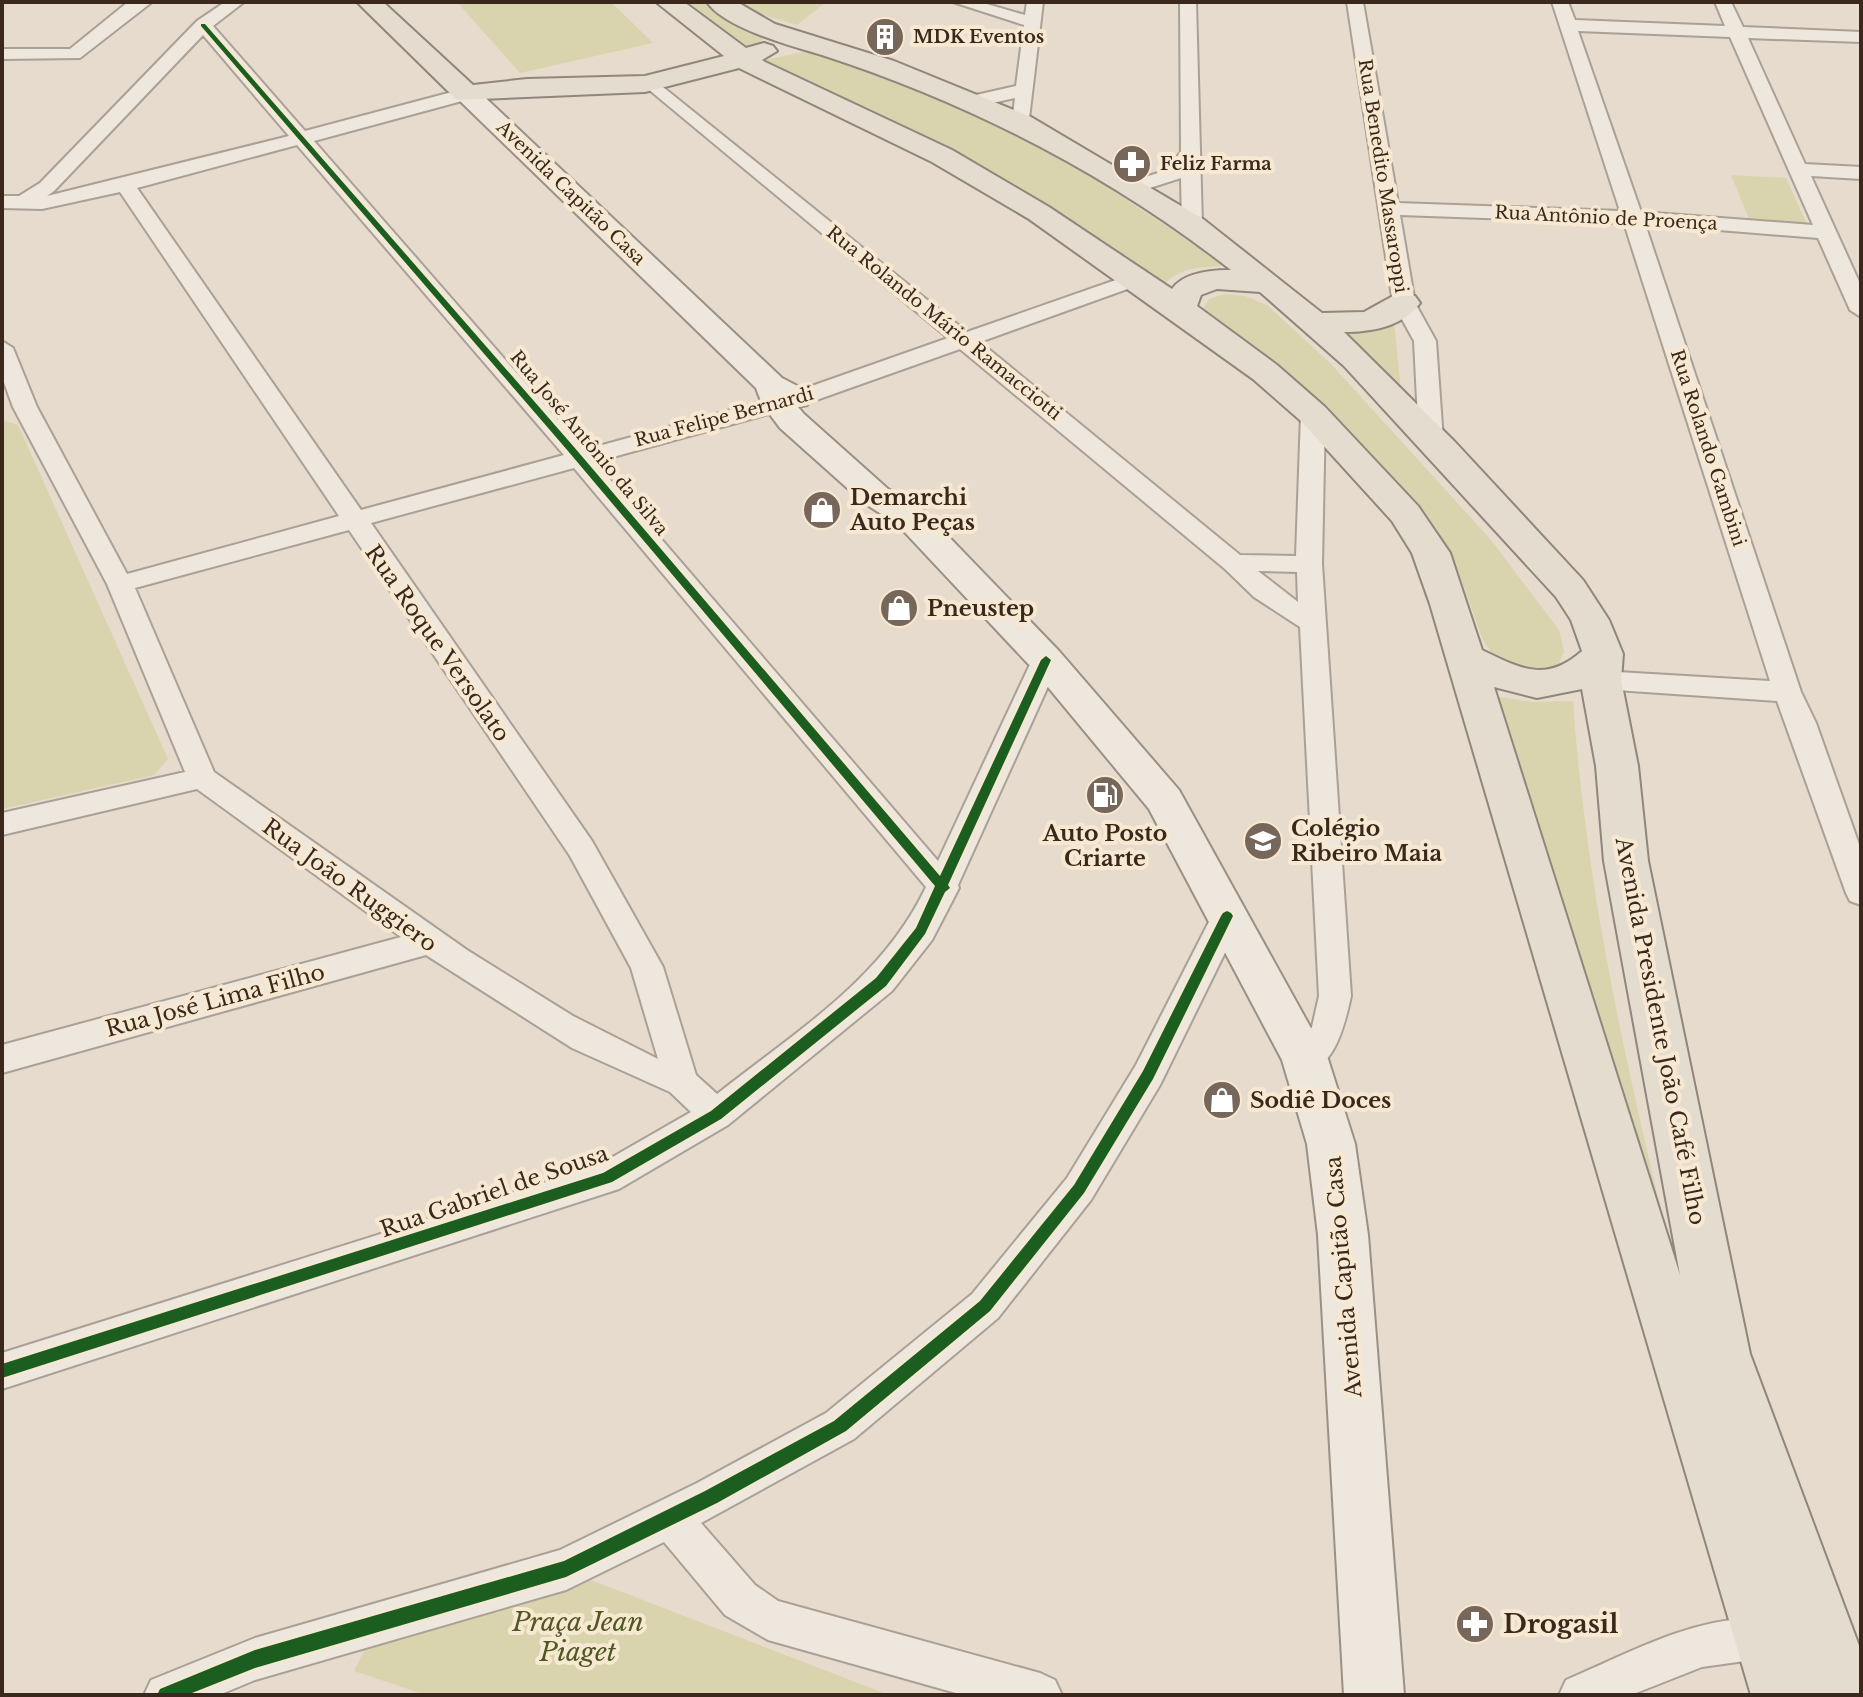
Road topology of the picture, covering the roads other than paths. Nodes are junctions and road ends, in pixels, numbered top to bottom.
1 (144, 2) edge
2 (236, 2) edge
3 (369, 2) edge
4 (668, 2) edge
5 (719, 2) edge
6 (961, 2) edge
7 (1035, 2) edge
8 (1188, 2) edge
9 (1355, 2) edge
10 (1560, 2) edge
11 (1723, 2) edge
12 (1031, 22) junction
13 (203, 25) junction
14 (1569, 25) junction
15 (1736, 32) junction
16 (1861, 37) edge
17 (801, 40) junction
18 (2, 54) edge
19 (227, 55) junction
20 (742, 58) junction
21 (169, 60) junction
22 (692, 76) junction
23 (781, 82) junction
24 (653, 84) junction
25 (1025, 90) junction
26 (467, 94) junction
27 (974, 101) junction
28 (1021, 123) junction
29 (303, 138) junction
30 (1192, 151) junction
31 (74, 160) junction
32 (1798, 169) junction
33 (1861, 173) edge
34 (125, 185) junction
35 (47, 187) junction
36 (2, 188) edge
37 (1131, 188) junction
38 (7, 206) edge
39 (1386, 209) junction
40 (1630, 217) junction
41 (1192, 225) junction
42 (1825, 232) junction
43 (1137, 279) junction
44 (1270, 285) junction
45 (1404, 303) junction
46 (1180, 309) junction
47 (1861, 310) edge
48 (1315, 323) junction
49 (966, 340) junction
50 (2, 348) edge
51 (782, 396) junction
52 (13, 408) edge
53 (1313, 414) junction
54 (1431, 440) junction
55 (578, 458) junction
56 (1366, 467) junction
57 (1311, 478) junction
58 (352, 519) junction
59 (1234, 563) junction
60 (1309, 564) junction
61 (120, 584) junction
62 (1313, 624) junction
63 (1465, 658) junction
64 (1046, 660) junction
65 (1602, 667) junction
66 (1787, 692) junction
67 (202, 778) junction
68 (2, 824) edge
69 (944, 888) junction
70 (1861, 893) edge
71 (1227, 916) junction
72 (429, 942) junction
73 (2, 1059) edge
74 (1305, 1059) junction
75 (682, 1082) junction
76 (716, 1115) junction
77 (2, 1371) edge
78 (670, 1517) junction
79 (1814, 1674) edge
80 (177, 1694) edge
81 (1040, 1695) edge
82 (1374, 1695) edge
83 (1581, 1695) edge

1 - 18 street
2 - 13 street
3 - 26 main road, Avenida Capitão Casa
4 - 20 main road
5 - 17 main road, Avenida Presidente João Café Filho
6 - 12 street
7 - 12 street
8 - 30 street
9 - 39 street, Rua Benedito Massaroppi
10 - 14 street, Rua Rolando Gambini
11 - 15 street
12 - 25 street
13 - 19 street, Rua José Antônio da Silva
13 - 21 street
14 - 15 street
14 - 40 street, Rua Rolando Gambini
15 - 16 street
15 - 32 street
17 - 20 main road
17 - 27 main road, Avenida Presidente João Café Filho
19 - 21 street
19 - 29 street, Rua José Antônio da Silva
20 - 22 main road
20 - 23 main road
21 - 31 street
22 - 23 main road
22 - 24 main road
23 - 43 main road
24 - 26 main road
24 - 49 street, Rua Rolando Mário Ramacciotti
25 - 27 street
25 - 28 street
26 - 29 street
26 - 51 main road, Avenida Capitão Casa
27 - 28 main road, Avenida Presidente João Café Filho
28 - 37 main road, Avenida Presidente João Café Filho
29 - 34 street
29 - 55 street, Rua José Antônio da Silva
30 - 37 street
30 - 41 street
31 - 34 street
31 - 35 street
32 - 33 street
32 - 42 street
34 - 35 street
34 - 38 street
34 - 58 street, Rua Roque Versolato
35 - 36 street
35 - 38 street
37 - 41 main road, Avenida Presidente João Café Filho
39 - 40 street, Rua Antônio de Proença
39 - 45 street, Rua Benedito Massaroppi
40 - 42 street, Rua Antônio de Proença
40 - 66 street, Rua Rolando Gambini
41 - 44 main road, Avenida Presidente João Café Filho
42 - 47 street
43 - 46 main road
43 - 49 street, Rua Felipe Bernardi
44 - 46 main road
44 - 48 main road, Avenida Presidente João Café Filho
45 - 48 main road
45 - 54 street, Rua Benedito Massaroppi
46 - 53 main road
48 - 54 main road, Avenida Presidente João Café Filho
49 - 51 street, Rua Felipe Bernardi
49 - 59 street, Rua Rolando Mário Ramacciotti
50 - 52 street
51 - 55 street, Rua Felipe Bernardi
51 - 64 main road, Avenida Capitão Casa
52 - 61 street
53 - 56 main road
53 - 57 street
54 - 65 main road, Avenida Presidente João Café Filho
55 - 58 street, Rua Felipe Bernardi
55 - 69 street, Rua José Antônio da Silva
56 - 57 street
56 - 63 main road
57 - 60 street
58 - 61 street, Rua Felipe Bernardi
58 - 75 street, Rua Roque Versolato
59 - 60 street
59 - 62 street, Rua Rolando Mário Ramacciotti
60 - 62 street
61 - 67 street
62 - 74 street
63 - 65 main road
63 - 79 main road
64 - 69 street, Rua Gabriel de Sousa
64 - 71 main road, Avenida Capitão Casa
65 - 66 street
65 - 79 main road, Avenida Presidente João Café Filho
66 - 70 street, Rua Rolando Gambini
67 - 68 street
67 - 72 street, Rua João Ruggiero
69 - 76 street, Rua Gabriel de Sousa
71 - 74 main road, Avenida Capitão Casa
71 - 78 street
72 - 73 street, Rua José Lima Filho
72 - 75 street, Rua João Ruggiero
74 - 82 main road, Avenida Capitão Casa
75 - 76 street, Rua Roque Versolato
76 - 77 street, Rua Gabriel de Sousa
78 - 80 street
78 - 81 street
79 - 83 street

